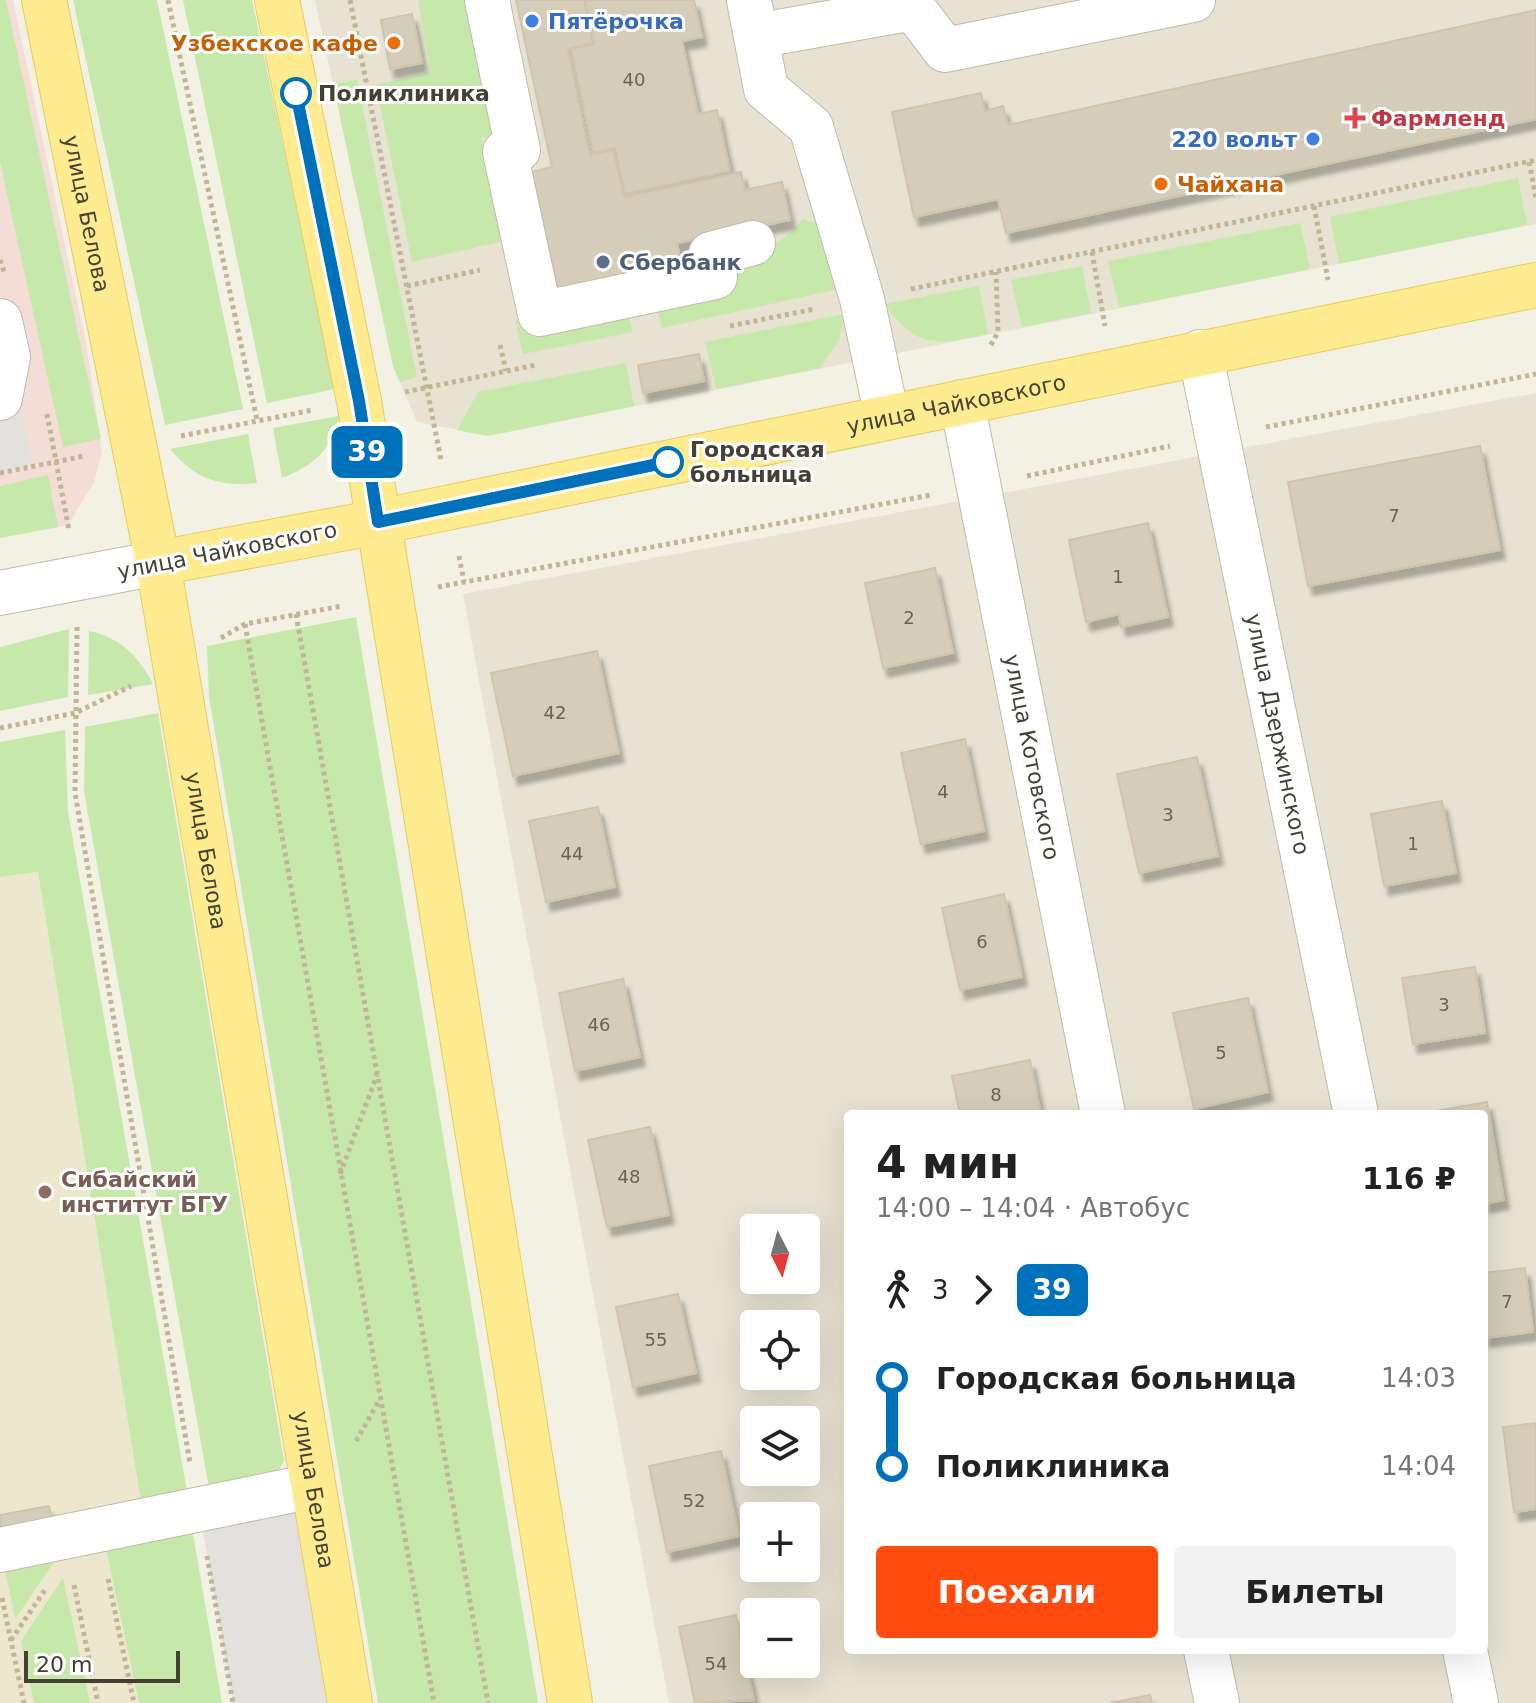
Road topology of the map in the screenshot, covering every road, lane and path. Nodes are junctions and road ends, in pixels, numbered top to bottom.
1 (44, 0) edge
2 (168, 0) edge
3 (277, 0) edge
4 (350, 0) edge
5 (487, 0) edge
6 (1193, 0) edge
7 (753, 18) edge
8 (1529, 162) dead end
9 (1536, 198) edge
10 (1314, 206) dead end
11 (753, 243) dead end
12 (1092, 252) dead end
13 (528, 259) junction
14 (0, 260) edge
15 (996, 272) dead end
16 (1536, 285) edge
17 (407, 286) junction
18 (4, 302) edge
19 (1337, 325) junction
20 (1200, 352) junction
21 (1113, 370) junction
22 (1536, 374) edge
23 (0, 398) edge
24 (962, 402) junction
25 (45, 407) dead end
26 (887, 417) junction
27 (257, 420) dead end
28 (1217, 436) junction
29 (981, 485) junction
30 (450, 507) junction
31 (378, 522) junction
32 (158, 563) junction
33 (78, 579) junction
34 (464, 582) junction
35 (0, 593) edge
36 (390, 596) junction
37 (296, 614) junction
38 (245, 624) junction
39 (174, 665) junction
40 (75, 713) junction
41 (0, 728) edge
42 (377, 1072) junction
43 (1102, 1110) edge
44 (1355, 1110) edge
45 (340, 1175) junction
46 (313, 1486) junction
47 (199, 1509) junction
48 (77, 1541) junction
49 (0, 1550) edge
50 (0, 1589) edge
51 (11, 1640) junction
52 (1207, 1654) edge
53 (1466, 1654) edge
54 (24, 1703) edge
55 (98, 1703) edge
56 (134, 1703) edge
57 (233, 1703) edge
58 (350, 1703) edge
59 (434, 1703) edge
60 (488, 1703) edge
61 (570, 1703) edge
62 (1217, 1703) edge
63 (1476, 1703) edge

1 - 32 main road, улица Белова
2 - 27 path
3 - 31 main road
4 - 17 path
5 - 13 street
6 - 7 street
7 - 26 street
8 - 9 path
10 - 19 path
11 - 13 street
12 - 21 path
13 - 17 path
14 - 18 path
15 - 24 path
16 - 19 main road, улица Чайковского
17 - 30 path
18 - 23 street
19 - 20 main road, улица Чайковского
20 - 21 main road, улица Чайковского
20 - 28 street, улица Дзержинского
21 - 24 main road, улица Чайковского
22 - 28 path
24 - 26 main road, улица Чайковского
24 - 29 street, улица Котовского
25 - 33 path
26 - 30 main road, улица Чайковского
28 - 29 path
28 - 44 street, улица Дзержинского
29 - 34 path
29 - 43 street, улица Котовского
30 - 31 main road, улица Чайковского
30 - 34 path
31 - 32 main road, улица Чайковского
31 - 36 main road
32 - 33 street, улица Чайковского
32 - 39 main road, улица Белова
33 - 35 street, улица Чайковского
33 - 40 path
34 - 36 path
36 - 37 path
36 - 61 main road
37 - 38 path
37 - 42 path
38 - 39 path
38 - 45 path
39 - 40 path
39 - 46 main road, улица Белова
40 - 41 path
40 - 47 path
42 - 45 path
42 - 60 path
45 - 59 path
46 - 47 street
46 - 58 main road, улица Белова
47 - 48 street
47 - 57 path
48 - 49 street
48 - 51 path
48 - 55 path
48 - 56 path
50 - 51 path
51 - 54 path
52 - 62 street
53 - 63 street

